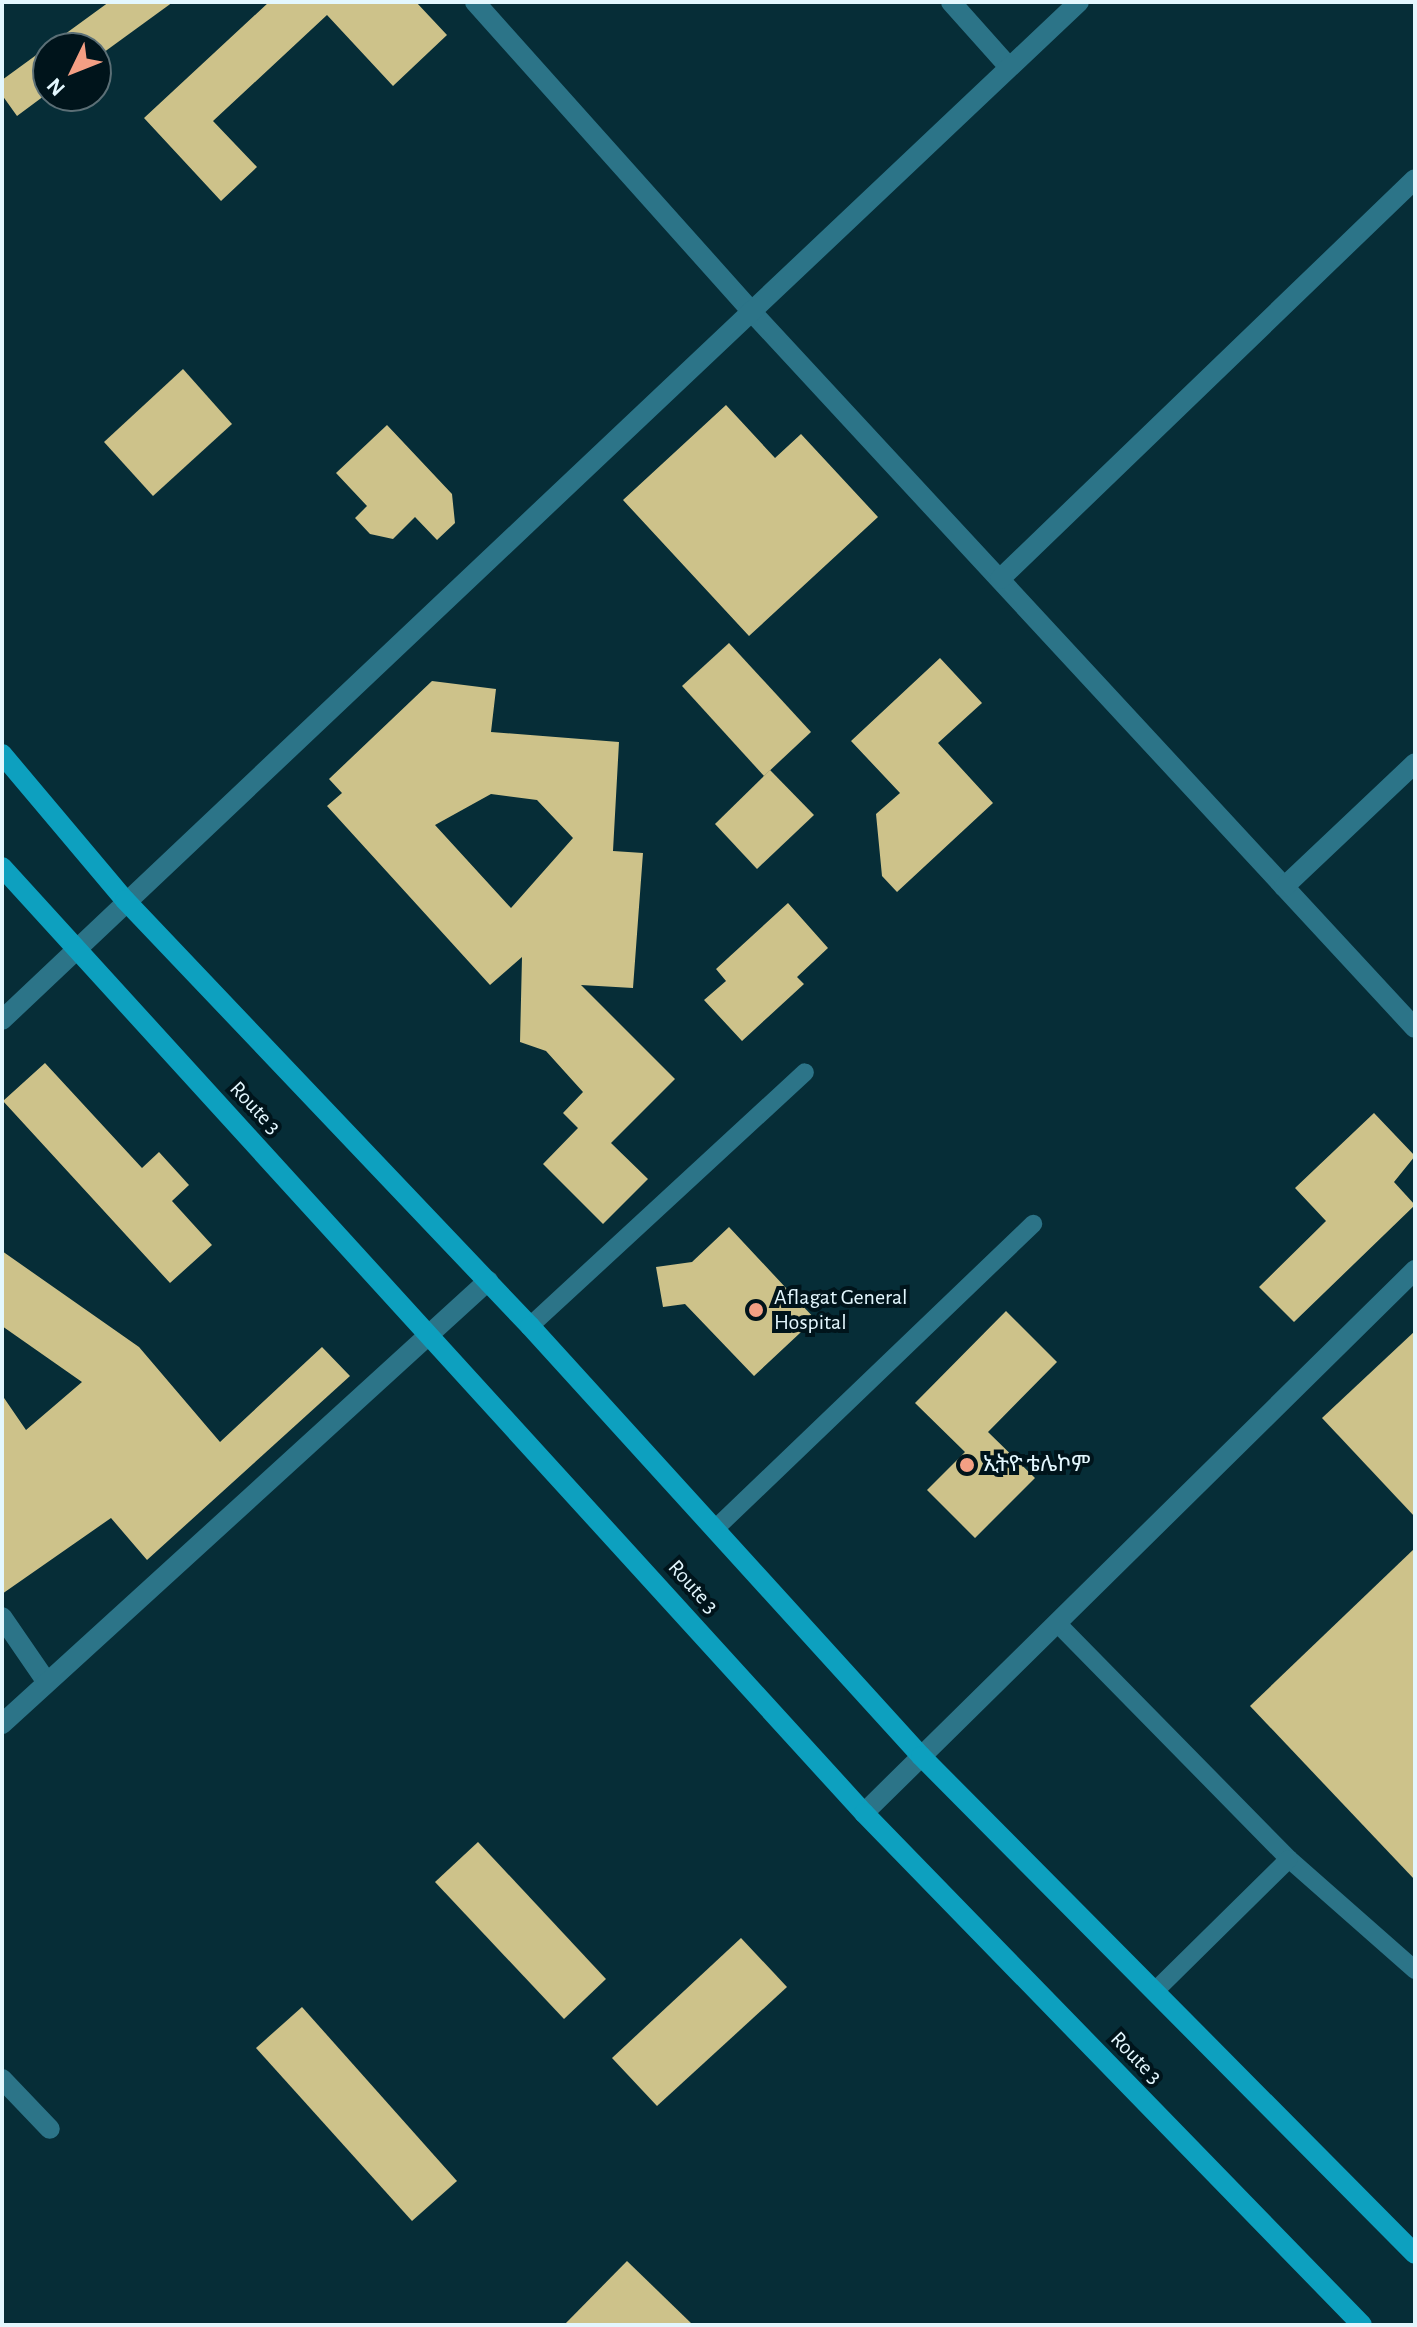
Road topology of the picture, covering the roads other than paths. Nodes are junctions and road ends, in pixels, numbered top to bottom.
1 (475, 2) edge
2 (951, 2) edge
3 (1079, 2) edge
4 (1009, 67) junction
5 (1415, 179) edge
6 (751, 311) junction
7 (1000, 579) junction
8 (2, 754) edge
9 (1415, 763) edge
10 (2, 867) edge
11 (1284, 887) junction
12 (125, 900) junction
13 (74, 950) junction
14 (2, 1020) edge
15 (1415, 1028) edge
16 (805, 1072) dead end
17 (1033, 1224) dead end
18 (1415, 1270) edge
19 (488, 1281) junction
20 (530, 1326) junction
21 (435, 1336) junction
22 (715, 1529) junction
23 (2, 1617) edge
24 (1057, 1623) junction
25 (46, 1681) junction
26 (2, 1724) edge
27 (921, 1756) junction
28 (864, 1813) junction
29 (1289, 1859) junction
30 (1415, 1970) edge
31 (1155, 1991) junction
32 (2, 2079) edge
33 (50, 2129) dead end
34 (1415, 2254) edge
35 (1362, 2325) edge

1 - 6 street
2 - 4 street
3 - 4 street
4 - 6 street
5 - 7 street
6 - 7 street
6 - 12 street
7 - 11 street
8 - 12 main road
9 - 11 street
10 - 13 main road, Route 3
11 - 15 street
12 - 13 street
12 - 19 main road
13 - 14 street
13 - 21 main road, Route 3
16 - 20 lane
17 - 22 lane
18 - 24 street
19 - 20 main road
19 - 21 street
20 - 22 main road
21 - 25 street
21 - 28 main road, Route 3
22 - 27 main road
23 - 25 street
24 - 27 street
24 - 29 lane
25 - 26 street
27 - 28 street
27 - 31 main road
28 - 35 main road, Route 3
29 - 30 lane
29 - 31 lane
31 - 34 main road
32 - 33 street

